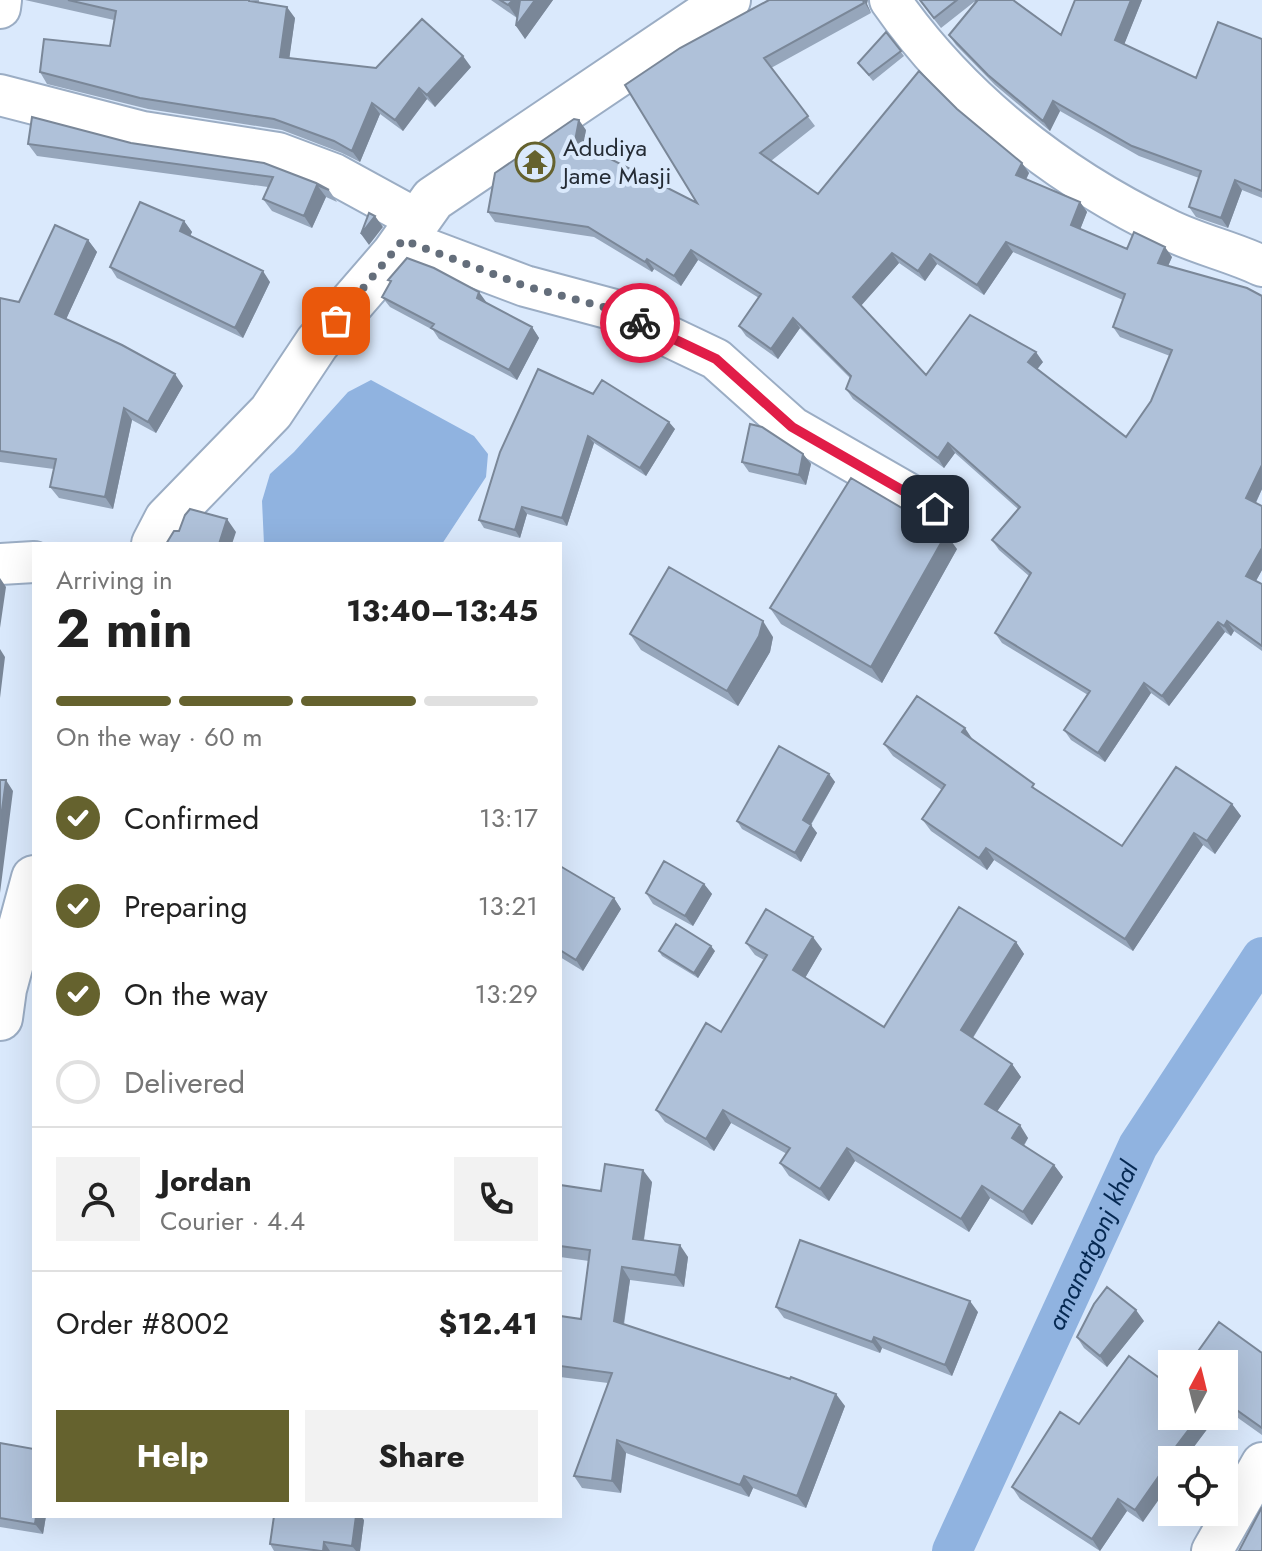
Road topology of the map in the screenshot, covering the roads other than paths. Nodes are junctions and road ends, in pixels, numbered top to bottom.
1 (1, 0) edge
2 (728, 0) edge
3 (890, 0) edge
4 (0, 8) edge
5 (0, 95) edge
6 (411, 230) junction
7 (1262, 266) edge
8 (935, 509) dead end
9 (155, 542) edge
10 (32, 562) edge
11 (0, 564) edge
12 (32, 885) edge
13 (0, 1018) edge
14 (1262, 1463) edge
15 (1212, 1551) edge

1 - 4 street
2 - 6 main road
3 - 7 street
5 - 6 street
6 - 8 street
6 - 9 main road
10 - 11 street
12 - 13 main road
14 - 15 street

